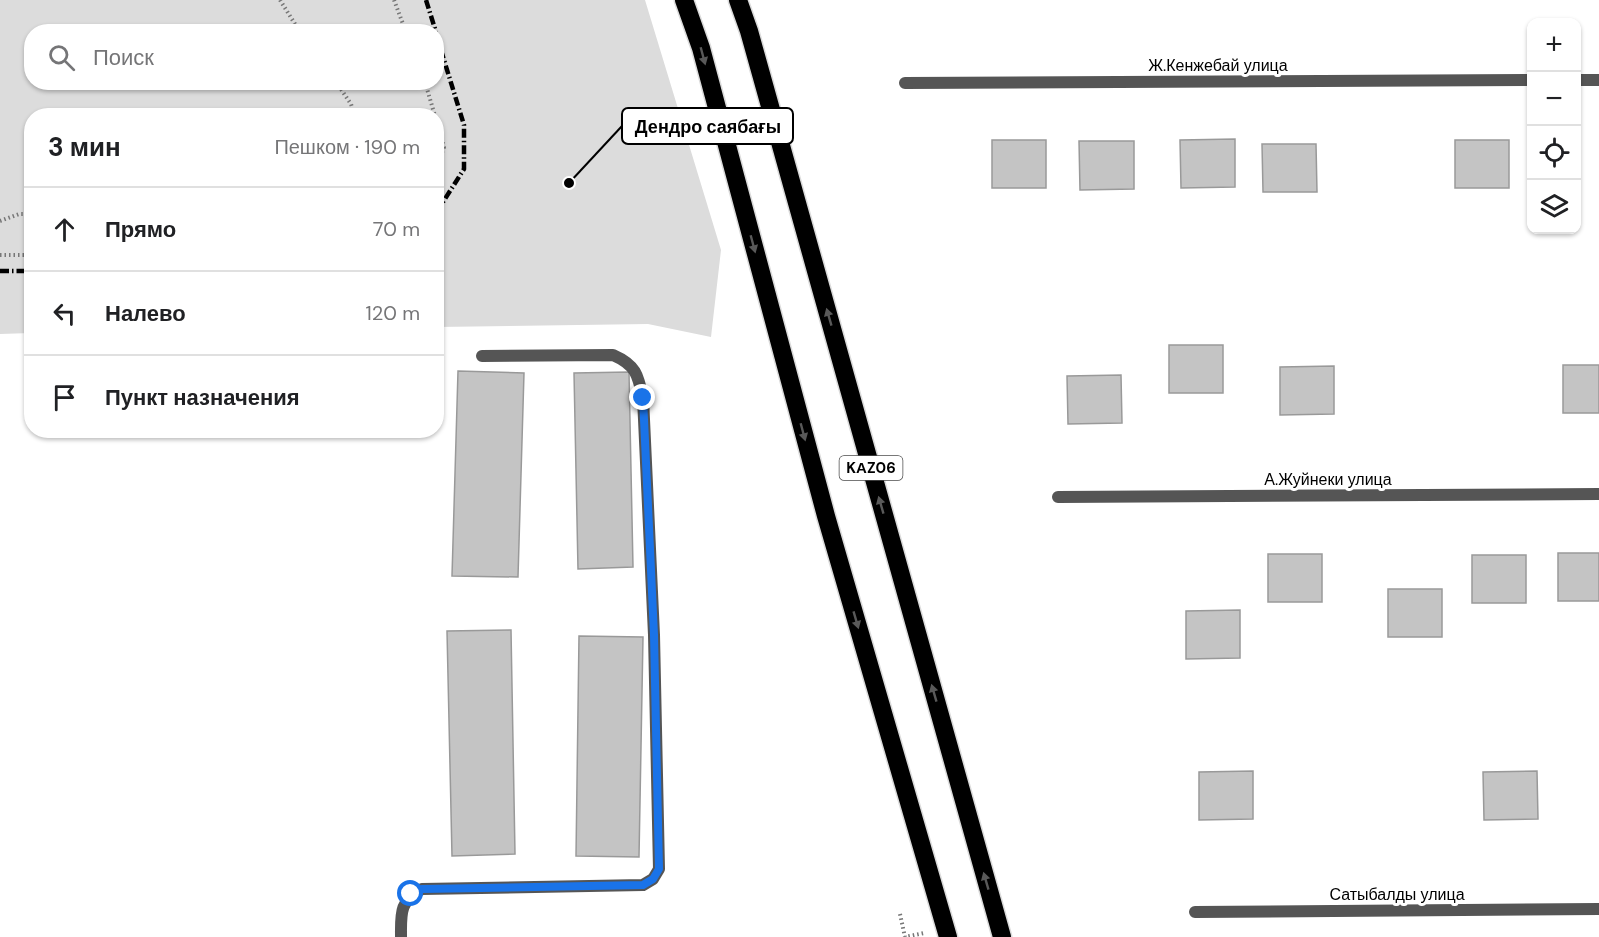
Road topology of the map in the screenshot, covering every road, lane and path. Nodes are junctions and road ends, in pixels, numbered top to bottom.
1 (280, 0) edge
2 (394, 0) edge
3 (684, 0) edge
4 (739, 0) edge
5 (295, 24) edge
6 (403, 24) edge
7 (1527, 80) edge
8 (1581, 80) edge
9 (1599, 80) edge
10 (905, 83) dead end
11 (341, 90) edge
12 (427, 90) edge
13 (352, 108) edge
14 (433, 108) edge
15 (24, 214) edge
16 (0, 222) edge
17 (0, 255) edge
18 (24, 255) edge
19 (482, 356) dead end
20 (1599, 494) edge
21 (1058, 497) dead end
22 (1599, 909) edge
23 (1195, 912) dead end
24 (900, 914) dead end
25 (947, 933) edge
26 (401, 937) edge
27 (905, 937) edge
28 (1002, 937) edge

1 - 5 path
2 - 6 path
3 -> 25 highway, KАZ06
28 -> 4 highway, KАZ06
7 - 10 street, Ж.Кенжебай улица
8 - 9 street
11 - 13 path
12 - 14 path
15 - 16 path
17 - 18 path
19 - 26 street
20 - 21 street, А.Жуйнеки улица
22 - 23 street, Сатыбалды улица
24 - 27 path
25 - 27 path

